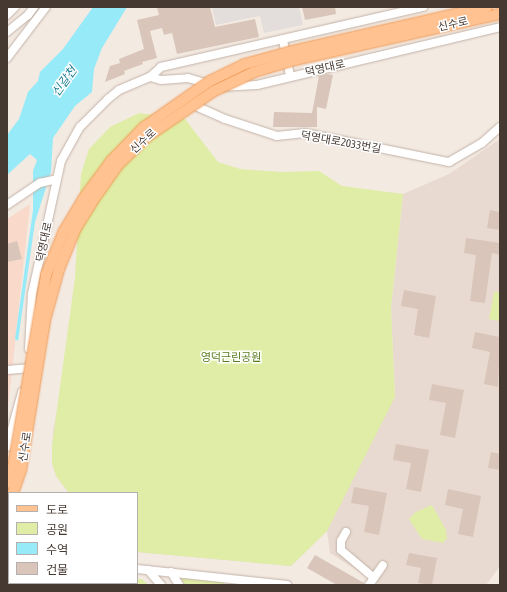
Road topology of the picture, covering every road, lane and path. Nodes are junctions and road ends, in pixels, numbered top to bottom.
1 (15, 7) edge
2 (34, 7) edge
3 (46, 7) edge
4 (423, 7) edge
5 (487, 7) edge
6 (500, 14) edge
7 (7, 15) edge
8 (500, 27) edge
9 (7, 32) edge
10 (283, 40) junction
11 (7, 58) edge
12 (290, 76) junction
13 (150, 77) junction
14 (178, 99) dead end
15 (500, 127) edge
16 (57, 179) junction
17 (7, 205) edge
18 (28, 368) junction
19 (7, 370) edge
20 (7, 447) edge
21 (7, 483) edge
22 (13, 492) edge
23 (346, 532) dead end
24 (383, 565) dead end
25 (138, 569) edge
26 (148, 570) junction
27 (171, 572) junction
28 (374, 578) junction
29 (161, 585) edge
30 (179, 585) edge
31 (287, 585) edge
32 (369, 585) edge

1 - 7 street
2 - 9 street
3 - 11 street
4 - 10 street, 덕영대로
5 - 21 main road, 신수로, bridge
6 - 22 main road, 신수로, bridge
8 - 12 street, 덕영대로
10 - 12 street
10 - 13 street, 덕영대로
12 - 13 street, 덕영대로
13 - 16 street, 덕영대로
14 - 15 street, 덕영대로2033번길
16 - 17 street
16 - 18 street, 덕영대로
18 - 19 street
18 - 20 street, 덕영대로
23 - 28 street
24 - 28 street
25 - 26 street
26 - 27 street
26 - 29 street
27 - 30 street
27 - 31 street
28 - 32 street

